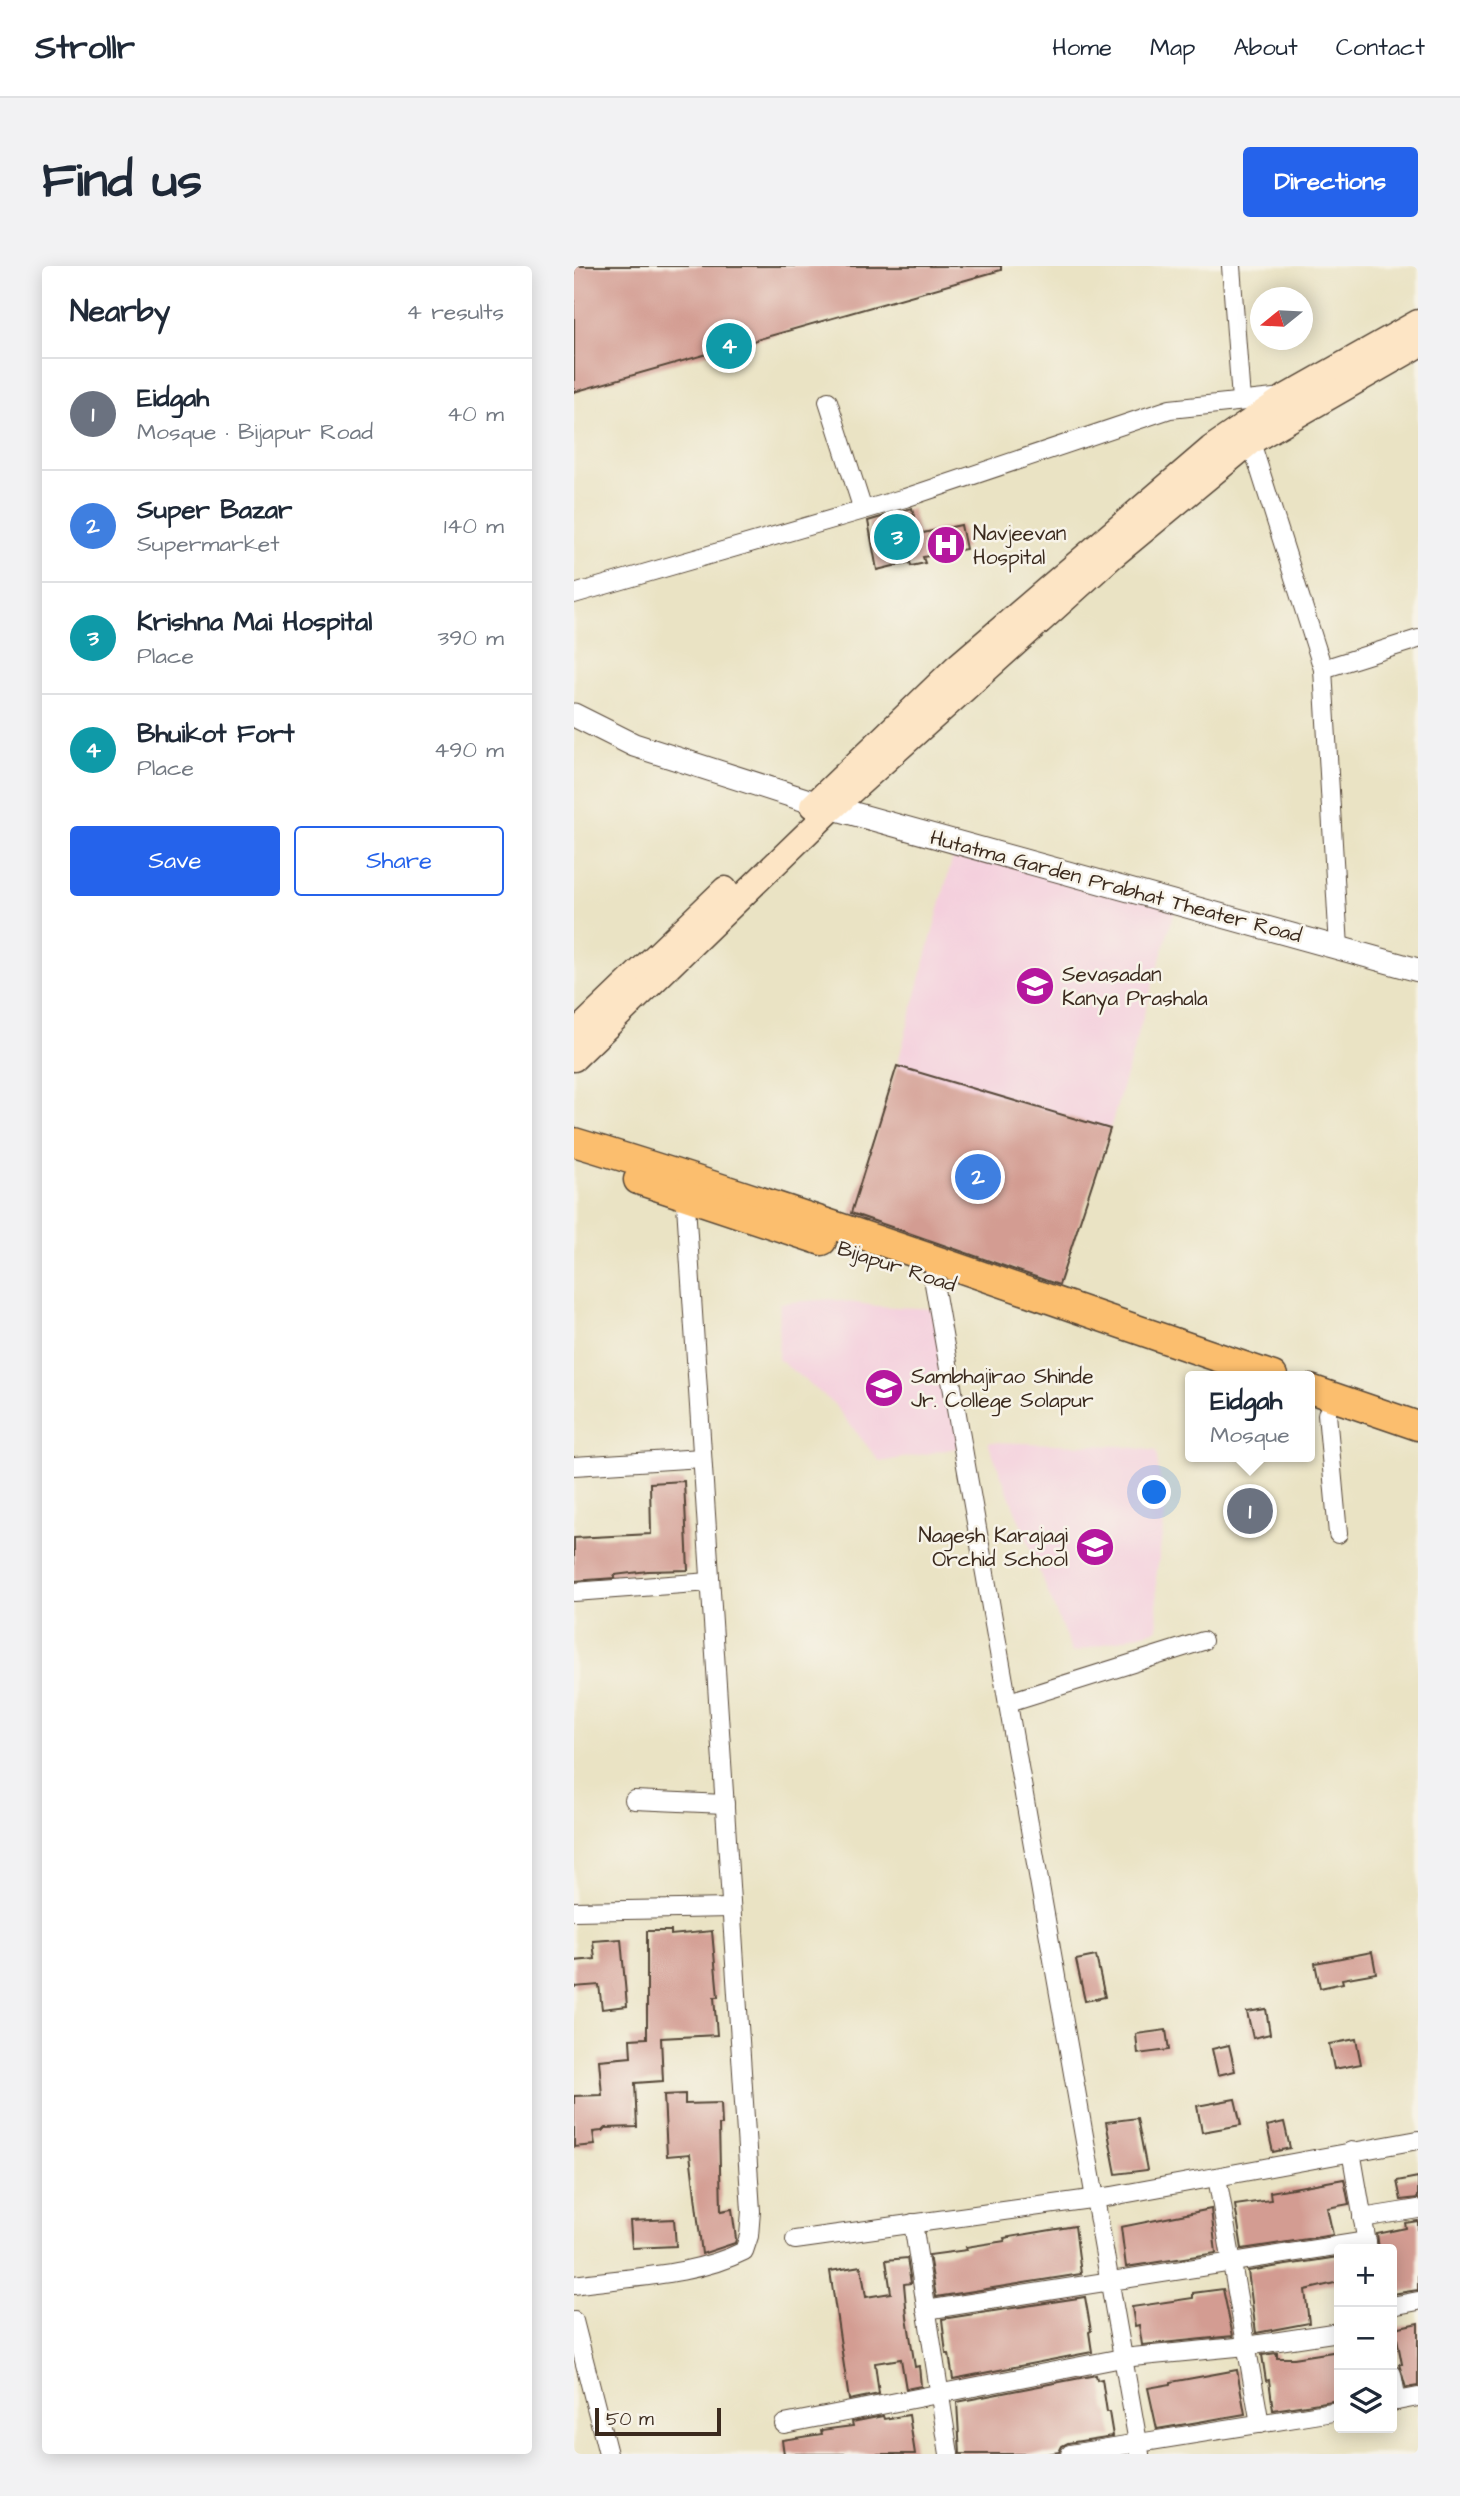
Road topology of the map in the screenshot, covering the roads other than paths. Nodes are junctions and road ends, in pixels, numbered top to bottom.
1 (1231, 266) edge
2 (1418, 322) edge
3 (1418, 346) edge
4 (1285, 397) junction
5 (1241, 400) junction
6 (828, 401) dead end
7 (1251, 442) junction
8 (863, 510) junction
9 (574, 594) edge
10 (1418, 639) edge
11 (1323, 669) junction
12 (574, 715) edge
13 (824, 805) junction
14 (1339, 948) junction
15 (1418, 970) edge
16 (574, 1034) edge
17 (574, 1059) edge
18 (574, 1142) edge
19 (574, 1157) edge
20 (685, 1186) junction
21 (936, 1269) junction
22 (1206, 1371) edge
23 (1257, 1371) edge
24 (1315, 1391) edge
25 (1318, 1410) edge
26 (1418, 1426) edge
27 (1418, 1445) edge
28 (702, 1458) junction
29 (574, 1466) edge
30 (1338, 1534) dead end
31 (710, 1582) junction
32 (574, 1592) edge
33 (1203, 1641) dead end
34 (1009, 1702) junction
35 (634, 1800) dead end
36 (725, 1804) junction
37 (731, 1908) junction
38 (574, 1911) edge
39 (1418, 2140) edge
40 (1350, 2151) junction
41 (1217, 2176) junction
42 (1094, 2198) junction
43 (1418, 2209) edge
44 (1362, 2218) junction
45 (913, 2223) junction
46 (795, 2240) dead end
47 (1368, 2244) edge
48 (1334, 2249) edge
49 (1232, 2262) junction
50 (1109, 2281) junction
51 (574, 2285) edge
52 (1418, 2301) edge
53 (1397, 2305) edge
54 (926, 2310) junction
55 (575, 2333) edge
56 (1334, 2333) edge
57 (1247, 2346) junction
58 (1122, 2358) junction
59 (940, 2394) junction
60 (1418, 2397) edge
61 (1397, 2400) edge
62 (1334, 2412) edge
63 (784, 2424) dead end
64 (1261, 2424) junction
65 (1139, 2449) edge
66 (608, 2454) edge
67 (949, 2454) edge
68 (1070, 2454) edge

1 - 5 street
2 - 4 main road
3 - 7 main road
4 - 5 street
4 - 13 main road
5 - 8 street
6 - 8 street
7 - 11 street
7 - 13 main road
8 - 9 street
10 - 11 street
11 - 14 street
12 - 13 street, Hutatma Garden Prabhat Theater Road
13 - 14 street, Hutatma Garden Prabhat Theater Road
13 - 16 main road
13 - 17 main road
14 - 15 street, Hutatma Garden Prabhat Theater Road
18 - 20 main road
19 - 20 main road, Bijapur Road
20 - 21 main road, Bijapur Road
20 - 28 street
21 - 22 main road, Bijapur Road
21 - 23 main road
21 - 34 street
24 - 26 main road
25 - 27 main road
25 - 30 street
28 - 29 street
28 - 31 street
31 - 32 street
31 - 36 street
33 - 34 street
34 - 42 street
35 - 36 street
36 - 37 street
37 - 38 street
37 - 51 street
39 - 40 street
40 - 41 street
40 - 44 street
41 - 42 street
41 - 49 street
42 - 45 street
42 - 50 street
43 - 44 street
44 - 47 street
45 - 46 street
45 - 54 street
48 - 49 street
49 - 50 street
49 - 57 street
50 - 54 street
50 - 58 street
52 - 53 street
54 - 59 street
55 - 66 street
56 - 57 street
57 - 58 street
57 - 64 street
58 - 59 street
58 - 65 street
59 - 63 street
59 - 67 street
60 - 61 street
62 - 64 street
64 - 65 street
65 - 68 street

